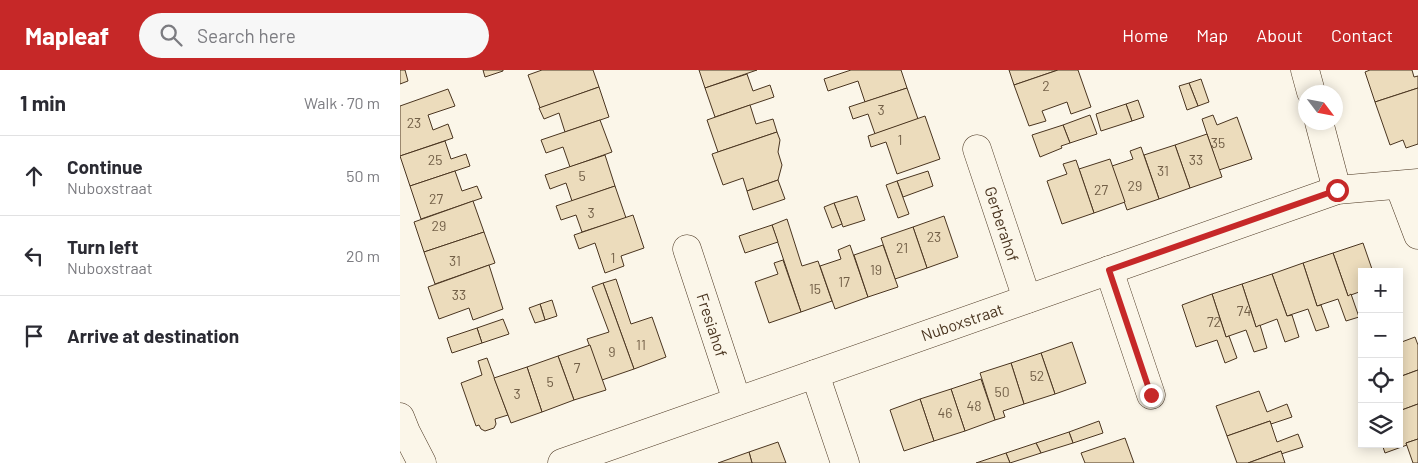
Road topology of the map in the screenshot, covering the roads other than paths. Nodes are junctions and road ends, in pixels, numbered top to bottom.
1 (1305, 70) edge
2 (1309, 85) edge
3 (1321, 130) edge
4 (977, 149) dead end
5 (1408, 184) edge
6 (1337, 190) junction
7 (1418, 235) edge
8 (687, 249) dead end
9 (1109, 270) junction
10 (1026, 299) junction
11 (815, 374) junction
12 (1151, 395) dead end
13 (737, 401) junction
14 (400, 417) edge
15 (422, 463) edge
16 (562, 463) edge
17 (844, 463) edge

1 - 2 street
3 - 6 street
4 - 10 street, Gerberahof
5 - 6 street, Nuboxstraat
5 - 7 street, Nuboxstraat
6 - 9 street, Nuboxstraat
8 - 13 street, Fresiahof
9 - 10 street, Nuboxstraat
9 - 12 street
10 - 11 street, Nuboxstraat
11 - 13 street, Nuboxstraat
11 - 17 street
13 - 16 street, Nuboxstraat
14 - 15 street

